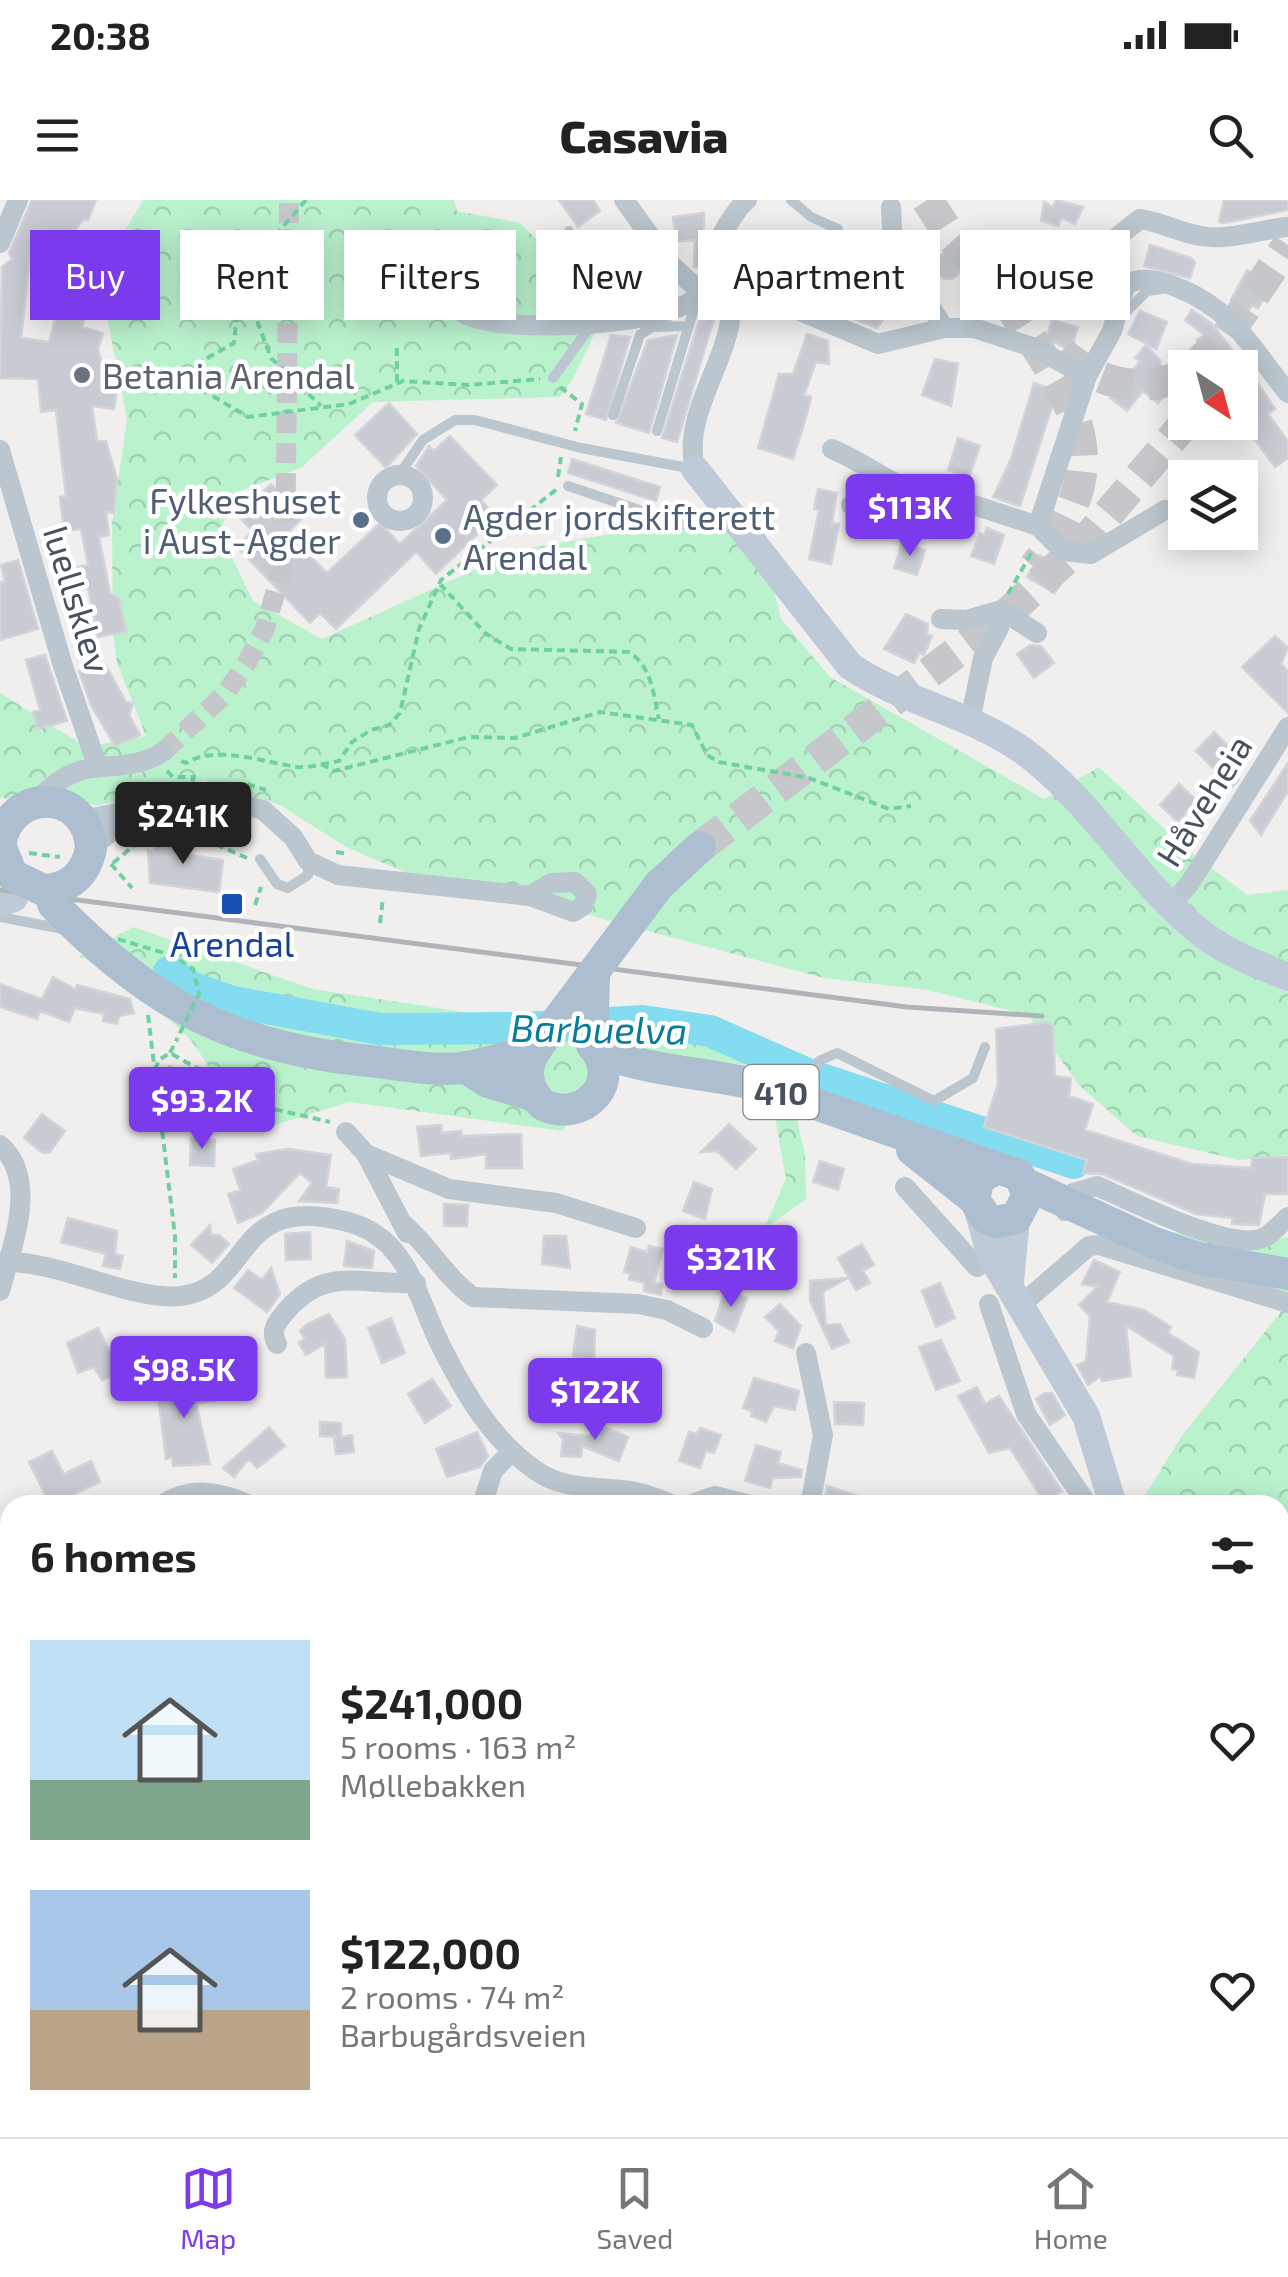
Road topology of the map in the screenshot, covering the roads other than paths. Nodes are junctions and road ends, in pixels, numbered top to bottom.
1 (624, 200) edge
2 (790, 200) edge
3 (744, 201) edge
4 (891, 207) dead end
5 (9, 208) edge
6 (1288, 226) edge
7 (838, 229) dead end
8 (728, 230) edge
9 (1126, 230) edge
10 (0, 243) edge
11 (1130, 283) edge
12 (1173, 288) junction
13 (698, 295) edge
14 (698, 296) edge
15 (698, 299) edge
16 (516, 320) edge
17 (730, 320) edge
18 (822, 320) edge
19 (1115, 320) edge
20 (588, 322) junction
21 (689, 326) junction
22 (944, 328) junction
23 (1112, 331) junction
24 (1087, 376) junction
25 (553, 378) road end
26 (1288, 393) edge
27 (614, 415) dead end
28 (657, 431) dead end
29 (832, 449) dead end
30 (0, 450) edge
31 (695, 469) junction
32 (399, 475) dead end
33 (568, 486) dead end
34 (927, 497) junction
35 (852, 505) dead end
36 (1166, 510) dead end
37 (730, 513) junction
38 (1038, 526) junction
39 (1001, 610) junction
40 (940, 618) dead end
41 (1037, 633) dead end
42 (970, 722) junction
43 (1288, 728) edge
44 (160, 761) tunnel mouth
45 (93, 766) junction
46 (22, 802) edge
47 (81, 840) junction
48 (700, 846) tunnel mouth
49 (308, 861) junction
50 (263, 863) road end
51 (8, 876) edge
52 (530, 896) dead end
53 (1171, 905) junction
54 (95, 932) junction
55 (595, 970) junction
56 (1288, 976) edge
57 (537, 1047) junction
58 (595, 1048) junction
59 (985, 1048) dead end
60 (465, 1068) junction
61 (669, 1074) junction
62 (805, 1092) junction
63 (534, 1096) junction
64 (592, 1102) junction
65 (346, 1132) road end
66 (888, 1132) junction
67 (0, 1145) edge
68 (366, 1154) junction
69 (905, 1188) dead end
70 (1015, 1196) junction
71 (976, 1204) junction
72 (1066, 1209) junction
73 (1288, 1217) edge
74 (402, 1222) junction
75 (636, 1228) dead end
76 (4, 1262) edge
77 (977, 1267) dead end
78 (1288, 1274) edge
79 (416, 1283) junction
80 (0, 1291) edge
81 (1016, 1293) junction
82 (1288, 1303) edge
83 (989, 1304) dead end
84 (432, 1324) junction
85 (703, 1328) dead end
86 (277, 1344) dead end
87 (806, 1353) dead end
88 (512, 1451) junction
89 (189, 1495) edge
90 (225, 1495) edge
91 (485, 1495) edge
92 (582, 1495) edge
93 (592, 1495) edge
94 (644, 1495) edge
95 (812, 1495) edge
96 (1081, 1495) edge
97 (1110, 1495) edge

1 - 13 street
2 - 7 lane
3 - 8 street
4 - 22 street
5 - 10 street
6 - 9 street
11 - 12 street
12 - 23 lane
12 - 26 street
14 - 20 street
15 - 21 lane
16 - 20 street
17 - 31 street
18 - 22 street
19 - 23 street
20 - 25 lane
21 - 27 lane
21 - 28 lane
22 - 24 street
23 - 24 street
24 - 38 street
29 - 34 street
30 - 45 street, Iuellsklev
31 - 32 lane
31 - 37 street
33 - 37 lane
34 - 35 street
34 - 38 street
36 - 38 street
37 - 42 street
39 - 40 street
39 - 41 street
39 - 42 street
42 - 53 street
43 - 53 street, Håveheia
44 - 45 street
45 - 46 street
45 - 47 street
46 - 47 main road
46 - 51 main road
47 - 49 street
47 - 51 main road, bridge
47 - 54 main road
48 - 55 main road, bridge
49 - 50 lane
49 - 52 street
51 - 54 main road, 410
51 - 54 lane
53 - 56 street
54 - 60 main road, 410
55 - 57 main road, bridge
55 - 58 main road, bridge
57 - 58 main road, 410, bridge
57 - 60 main road, 410
57 - 63 main road
58 - 61 main road, 410
58 - 64 main road
59 - 62 lane
60 - 63 main road, 410
61 - 62 main road, 410
61 - 64 main road, 410
62 - 66 main road, 410
63 - 64 main road, 410
65 - 68 street
66 - 70 main road, 410
66 - 71 main road, 410
67 - 76 street
68 - 74 street
68 - 75 street
69 - 77 street
70 - 71 main road, 410
70 - 71 main road
70 - 72 main road, 410
70 - 81 street
71 - 81 street
72 - 73 street
72 - 78 main road, 410
74 - 84 street
74 - 85 street
76 - 79 street
76 - 80 street
79 - 84 street
79 - 86 street
81 - 82 street
81 - 97 street
83 - 96 street
84 - 88 street
87 - 95 street
88 - 91 street
88 - 92 street
89 - 90 street
93 - 94 street

